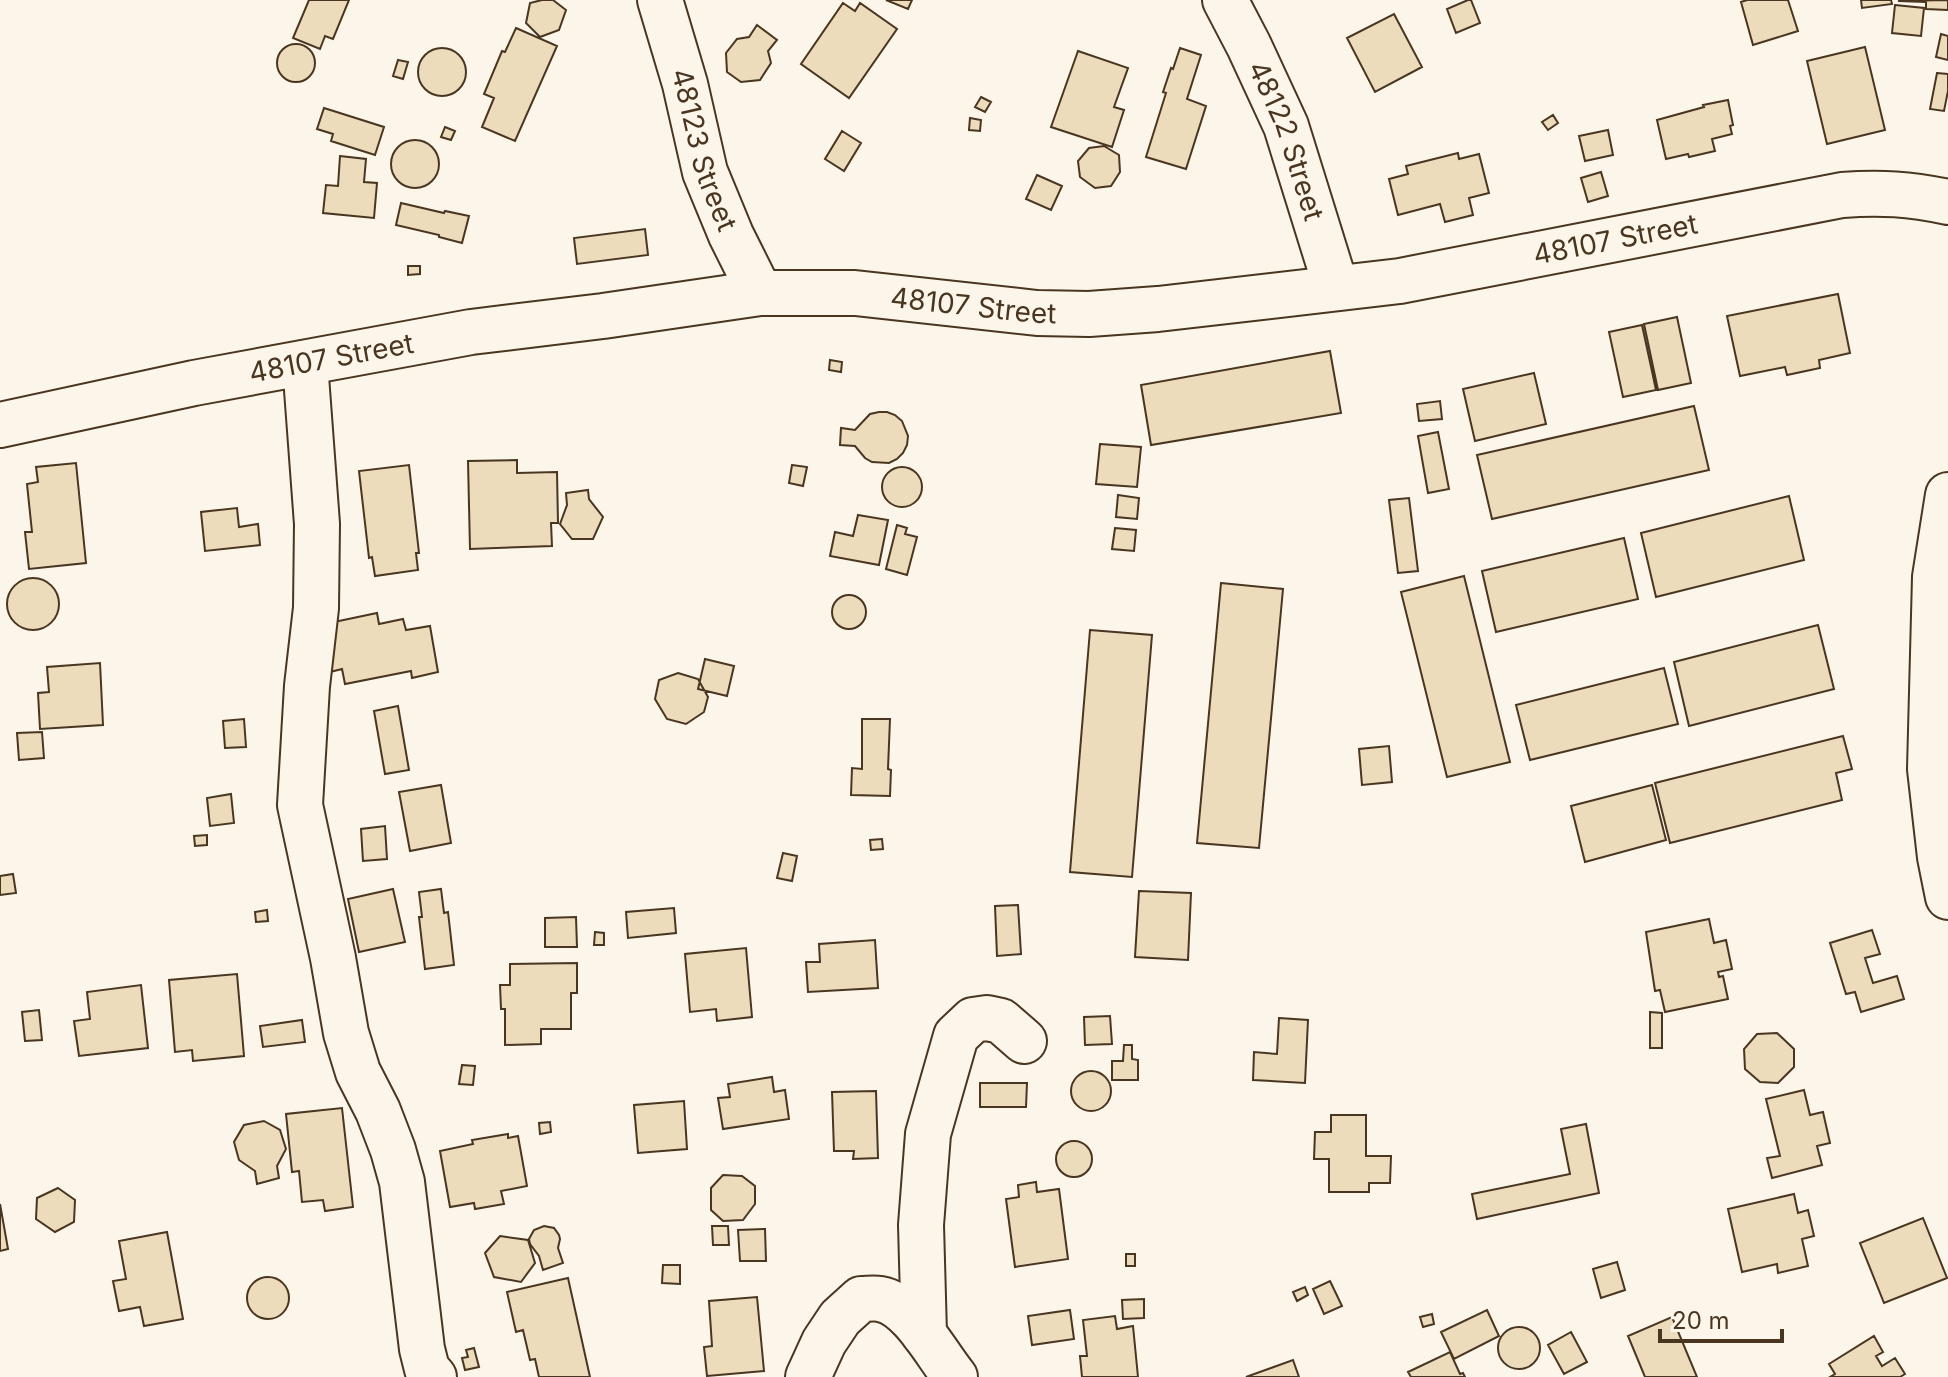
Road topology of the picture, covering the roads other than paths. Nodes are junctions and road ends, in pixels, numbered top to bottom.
1 (660, 0) edge
2 (1225, 0) edge
3 (1948, 202) edge
4 (1336, 287) junction
5 (760, 293) junction
6 (305, 363) junction
7 (0, 425) edge
8 (1948, 495) edge
9 (1948, 897) edge
10 (1024, 1041) dead end
11 (924, 1334) junction
12 (434, 1377) edge
13 (808, 1377) edge
14 (955, 1377) edge

1 - 5 street, 48123 Street
2 - 4 street, 48122 Street
3 - 4 street, 48107 Street
4 - 5 street, 48107 Street
5 - 6 street, 48107 Street
6 - 7 street, 48107 Street
6 - 12 street
8 - 9 street
10 - 11 street
11 - 13 street
11 - 14 street

